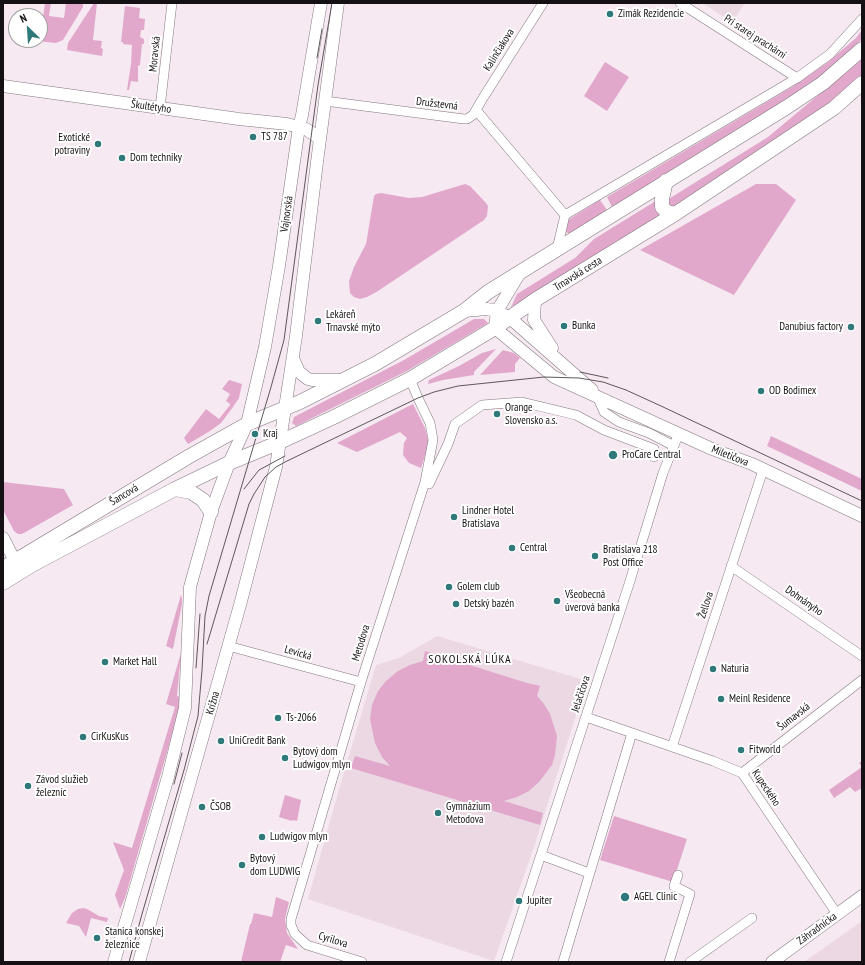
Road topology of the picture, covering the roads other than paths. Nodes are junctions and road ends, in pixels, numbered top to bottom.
1 (171, 3) edge
2 (321, 3) edge
3 (338, 3) edge
4 (543, 3) edge
5 (680, 3) edge
6 (862, 18) edge
7 (862, 49) edge
8 (797, 78) junction
9 (862, 83) edge
10 (3, 86) edge
11 (325, 101) junction
12 (160, 108) junction
13 (476, 110) junction
14 (299, 127) junction
15 (320, 139) junction
16 (666, 181) junction
17 (675, 214) junction
18 (564, 215) junction
19 (557, 249) junction
20 (521, 271) junction
21 (535, 300) junction
22 (464, 311) junction
23 (497, 311) junction
24 (510, 318) junction
25 (495, 328) junction
26 (293, 357) junction
27 (561, 363) junction
28 (345, 379) junction
29 (410, 379) junction
30 (597, 396) junction
31 (286, 408) junction
32 (247, 424) junction
33 (679, 433) junction
34 (280, 442) junction
35 (674, 446) junction
36 (654, 457) dead end
37 (229, 463) junction
38 (763, 470) junction
39 (429, 484) dead end
40 (176, 489) junction
41 (210, 512) junction
42 (862, 516) edge
43 (3, 538) edge
44 (9, 564) edge
45 (731, 566) junction
46 (3, 583) edge
47 (228, 646) junction
48 (862, 656) edge
49 (862, 680) edge
50 (361, 682) junction
51 (586, 717) junction
52 (632, 733) junction
53 (672, 747) junction
54 (742, 773) junction
55 (541, 855) junction
56 (589, 873) junction
57 (678, 875) dead end
58 (862, 896) edge
59 (836, 914) junction
60 (291, 916) joint
61 (752, 918) dead end
62 (114, 962) edge
63 (140, 962) edge
64 (362, 962) edge
65 (506, 962) edge
66 (563, 962) edge
67 (669, 962) edge
68 (690, 962) edge
69 (772, 962) edge

1 - 12 street, Moravská
2 - 14 street, Vajnorská
3 - 11 street, Vajnorská
4 - 13 street, Kalinčiakova
5 - 8 street, Pri starej prachárni
6 - 8 street
7 - 16 main road
8 - 18 street
9 - 17 main road, Trnavská cesta
10 - 12 street, Škultétyho
11 - 13 street, Družstevná
11 - 15 street, Vajnorská
12 - 14 street, Škultétyho
13 - 18 street
14 - 15 street, Škultétyho
14 - 32 street, Vajnorská
15 - 26 street, Vajnorská
16 - 17 main road
16 - 19 main road
17 - 21 main road, Trnavská cesta
18 - 19 street
19 - 20 main road
20 - 22 main road
20 - 23 street
21 - 24 main road, Trnavská cesta
21 - 27 street
22 - 23 street
22 - 28 main road
23 - 24 street, Miletičova
23 - 25 street
24 - 25 main road, Trnavská cesta
24 - 27 street, Miletičova
25 - 29 main road, Trnavská cesta
25 - 30 street, Miletičova
26 - 28 street
26 - 31 street, Vajnorská
27 - 30 street, Miletičova
28 - 31 main road
29 - 34 main road, Trnavská cesta
29 - 50 street, Metodova
30 - 33 street, Miletičova
30 - 35 street
31 - 32 main road, Šancová
31 - 34 street, Vajnorská
32 - 37 street, Vajnorská
32 - 44 main road, Šancová
33 - 35 street, Jelačičova
33 - 38 street, Miletičova
34 - 37 main road, Trnavská cesta
34 - 47 street, Krížna
35 - 51 street, Jelačičova
36 - 39 street
37 - 40 main road, Šancová
37 - 41 street
38 - 42 street, Miletičova
38 - 45 street, Žellova
40 - 41 main road
40 - 46 main road, Šancová
41 - 62 street
43 - 44 street
45 - 48 street, Dohnányho
45 - 53 street, Žellova
47 - 50 street, Levická
47 - 63 street, Krížna
49 - 54 street, Šumavská
50 - 60 street, Metodova
51 - 52 street, Kupeckého
51 - 55 street, Jelačičova
52 - 53 street, Kupeckého
52 - 56 street
53 - 54 street, Kupeckého
54 - 59 street, Kupeckého
55 - 56 street
55 - 65 street, Jelačičova
56 - 66 street
57 - 67 street
58 - 59 street, Záhradnícka
59 - 69 street, Záhradnícka
60 - 64 street, Cyrilova
61 - 68 street

